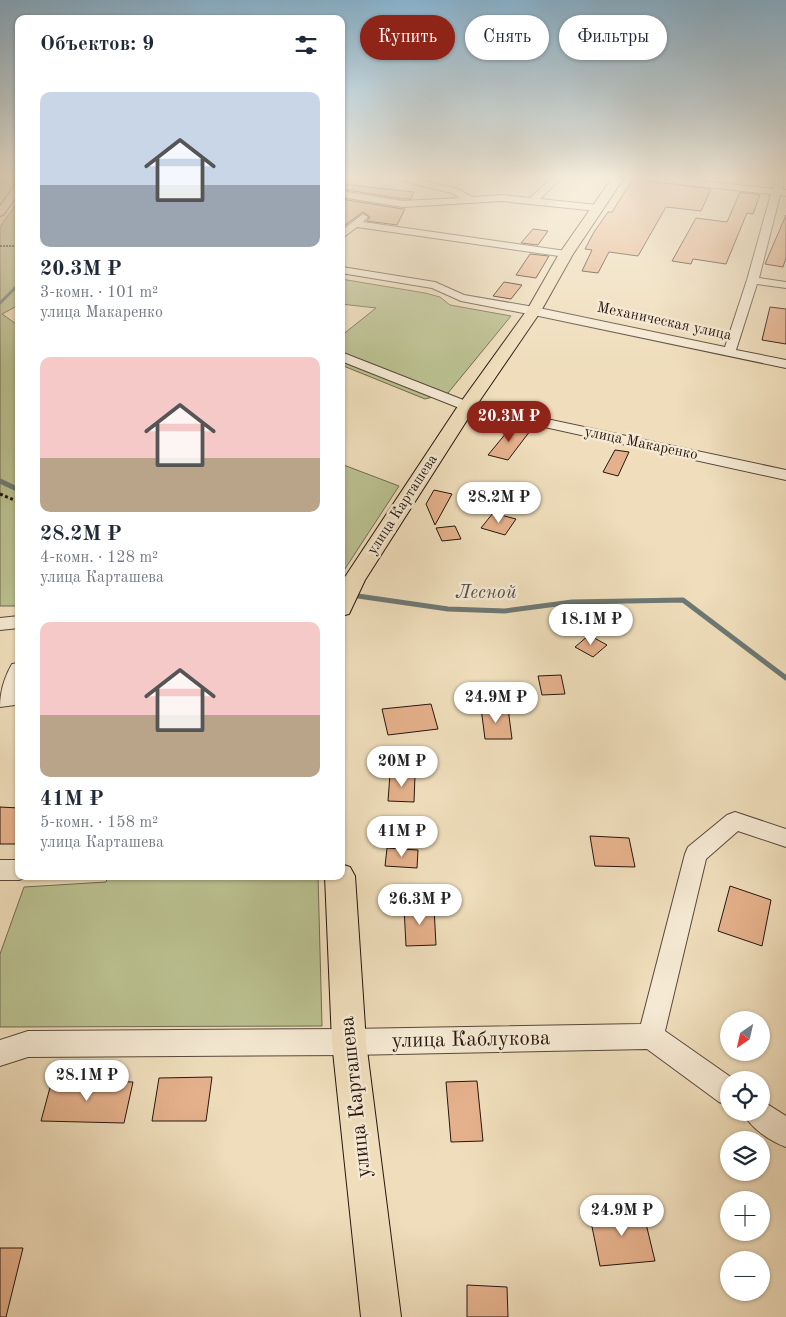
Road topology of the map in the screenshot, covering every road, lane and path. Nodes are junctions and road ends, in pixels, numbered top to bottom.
1 (464, 239) edge
2 (576, 239) edge
3 (766, 239) edge
4 (0, 246) edge
5 (15, 246) edge
6 (566, 254) junction
7 (345, 270) edge
8 (753, 280) junction
9 (786, 285) edge
10 (534, 311) junction
11 (729, 353) junction
12 (345, 358) edge
13 (786, 364) edge
14 (467, 406) junction
15 (786, 475) edge
16 (0, 494) edge
17 (15, 500) edge
18 (347, 596) edge
19 (15, 622) edge
20 (0, 624) edge
21 (15, 681) edge
22 (9, 700) edge
23 (786, 838) edge
24 (0, 870) edge
25 (15, 870) edge
26 (340, 880) edge
27 (651, 1036) junction
28 (349, 1042) junction
29 (0, 1053) edge
30 (720, 1086) edge
31 (769, 1121) edge
32 (786, 1133) edge
33 (381, 1317) edge

1 - 6 street
2 - 6 main road, улица Карташева
3 - 8 street
4 - 5 path
6 - 10 main road, улица Карташева
7 - 10 street
8 - 9 street
8 - 11 street
10 - 11 street, Механическая улица
10 - 14 main road, улица Карташева
11 - 13 street, Механическая улица
12 - 14 street, улица Макаренко
14 - 15 street, улица Макаренко
14 - 18 main road, улица Карташева
16 - 17 path
19 - 20 street
21 - 22 street
23 - 27 street
24 - 25 street
26 - 28 main road, улица Карташева
27 - 28 street, улица Каблукова
27 - 30 street
28 - 29 street, улица Каблукова
28 - 33 main road, улица Карташева
31 - 32 street

